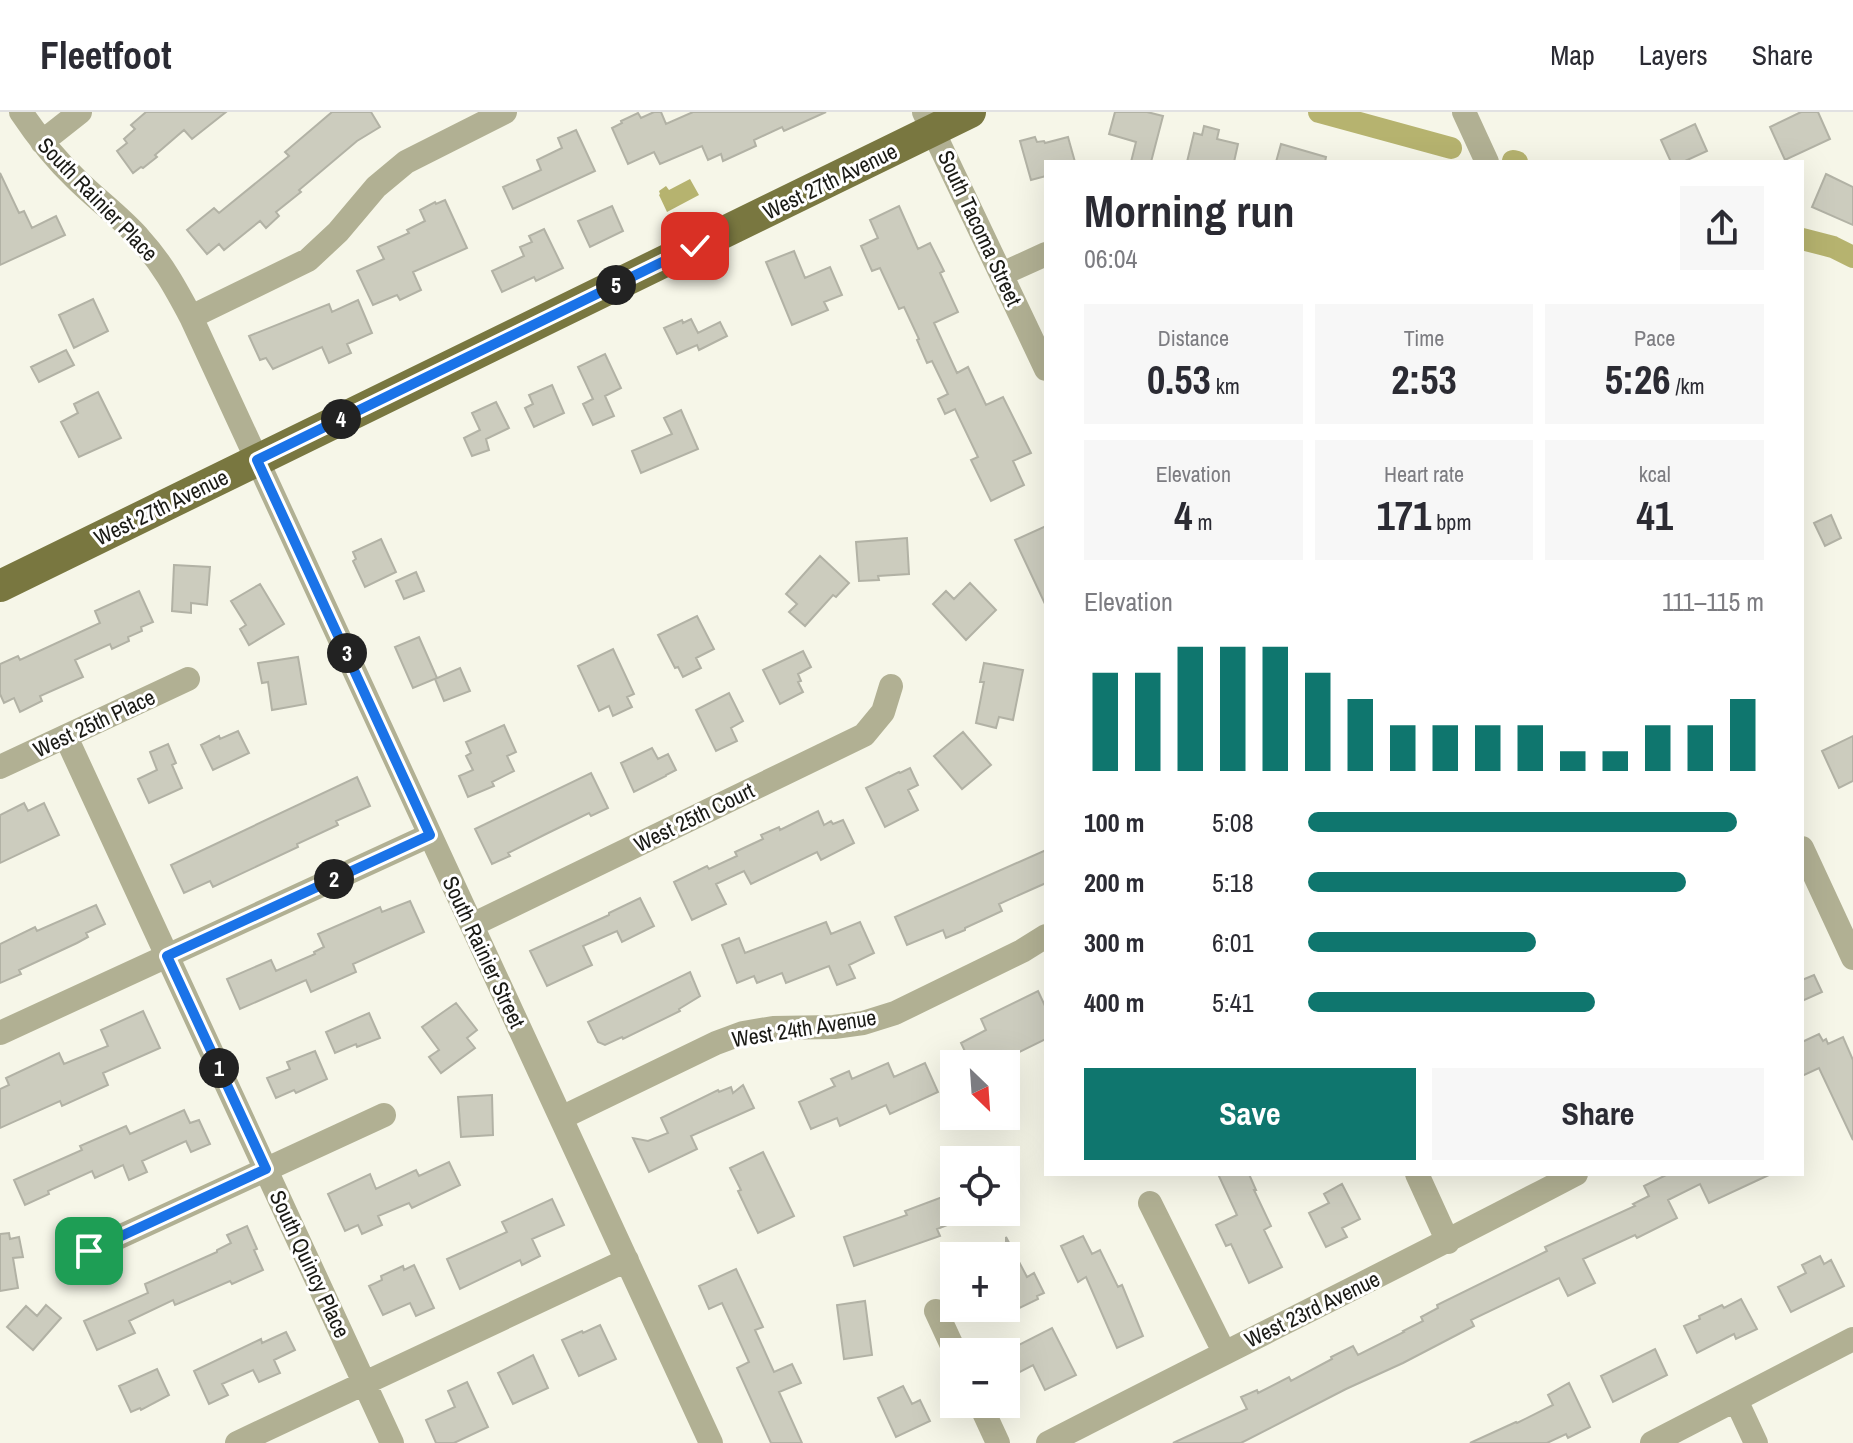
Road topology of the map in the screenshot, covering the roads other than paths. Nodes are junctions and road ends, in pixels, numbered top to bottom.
1 (21, 112) edge
2 (80, 112) edge
3 (505, 112) edge
4 (970, 112) edge
5 (1464, 112) edge
6 (929, 121) edge
7 (42, 142) junction
8 (1486, 160) edge
9 (1044, 255) edge
10 (1002, 274) junction
11 (191, 317) junction
12 (1044, 365) edge
13 (257, 460) junction
14 (0, 586) edge
15 (188, 679) dead end
16 (891, 686) dead end
17 (66, 737) junction
18 (0, 767) edge
19 (430, 835) junction
20 (1804, 852) edge
21 (472, 925) junction
22 (1044, 937) edge
23 (167, 956) junction
24 (1853, 958) edge
25 (0, 1033) edge
26 (384, 1115) dead end
27 (561, 1118) junction
28 (266, 1169) junction
29 (1418, 1176) edge
30 (1572, 1176) edge
31 (1150, 1203) dead end
32 (1448, 1242) junction
33 (89, 1251) dead end
34 (627, 1260) junction
35 (936, 1311) dead end
36 (949, 1338) edge
37 (1853, 1339) edge
38 (1224, 1352) junction
39 (365, 1384) junction
40 (1736, 1400) junction
41 (986, 1418) edge
42 (237, 1443) edge
43 (392, 1443) edge
44 (711, 1443) edge
45 (998, 1443) edge
46 (1048, 1443) edge
47 (1652, 1443) edge
48 (1756, 1443) edge

1 - 7 street, South Rainier Place
2 - 7 street
3 - 11 street
4 - 6 main road, West 27th Avenue
5 - 8 street
6 - 10 street, South Tacoma Street
6 - 13 main road, West 27th Avenue
7 - 11 street, South Rainier Place
9 - 10 street
10 - 12 street, South Tacoma Street
11 - 13 street, South Rainier Place
13 - 14 main road, West 27th Avenue
13 - 19 street, South Rainier Street
15 - 17 street, West 25th Place
16 - 21 street, West 25th Court
17 - 18 street, West 25th Place
17 - 23 street, South Quincy Place
19 - 21 street, South Rainier Street
19 - 23 street
20 - 24 street
21 - 27 street, South Rainier Street
22 - 27 street, West 24th Avenue
23 - 25 street
23 - 28 street, South Quincy Place
26 - 28 street
27 - 34 street, South Rainier Street
28 - 33 street
28 - 39 street, South Quincy Place
29 - 32 street
30 - 32 street, West 23rd Avenue
31 - 38 street
32 - 38 street, West 23rd Avenue
34 - 39 street
34 - 44 street, South Rainier Street
35 - 36 street
37 - 40 street
38 - 46 street, West 23rd Avenue
39 - 42 street
39 - 43 street, South Quincy Place
40 - 47 street
40 - 48 street
41 - 45 street

